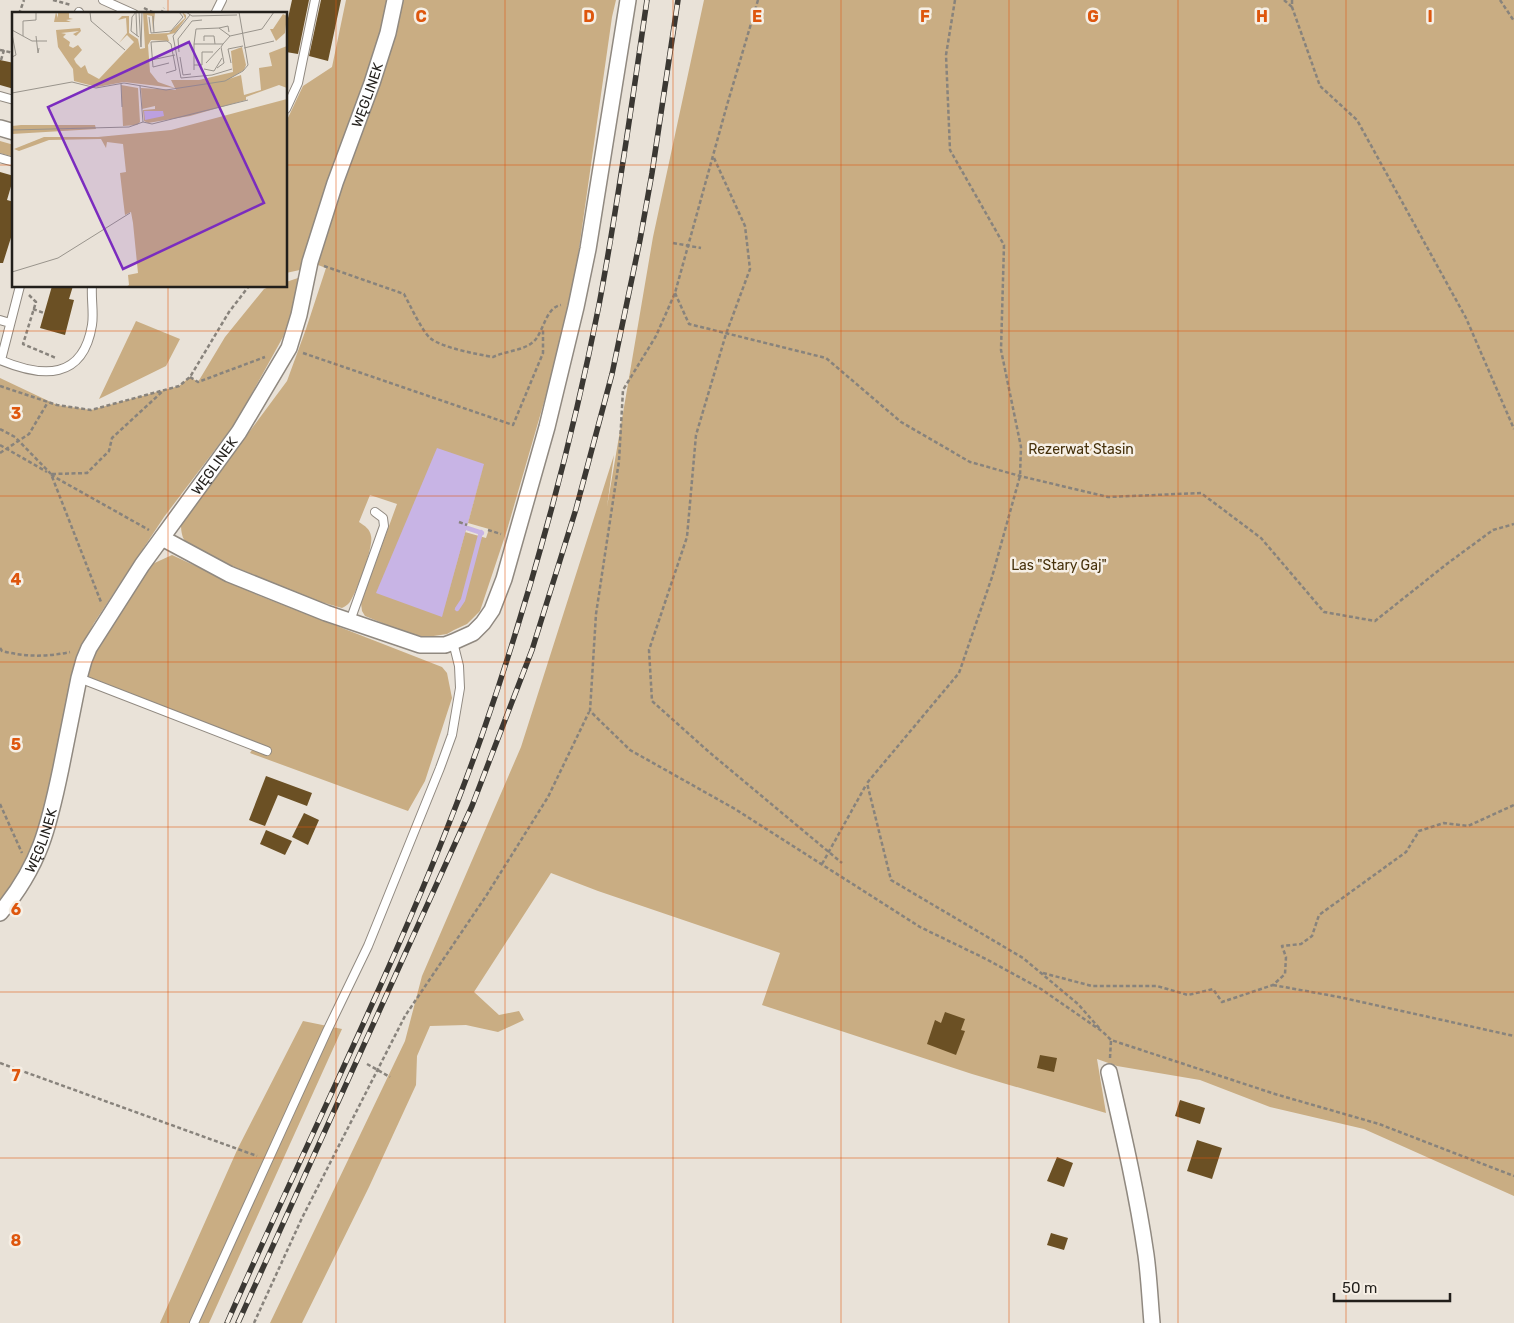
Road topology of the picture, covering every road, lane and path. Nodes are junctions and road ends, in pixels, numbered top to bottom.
1 (24, 0) edge
2 (53, 0) edge
3 (103, 0) edge
4 (222, 0) edge
5 (315, 0) edge
6 (395, 0) edge
7 (628, 0) edge
8 (758, 0) edge
9 (955, 0) edge
10 (1284, 0) edge
11 (1292, 0) edge
12 (1500, 0) edge
13 (1292, 7) junction
14 (164, 8) dead end
15 (20, 12) edge
16 (78, 12) edge
17 (130, 12) edge
18 (162, 12) edge
19 (216, 12) edge
20 (1514, 21) edge
21 (2, 50) edge
22 (1, 60) edge
23 (288, 106) edge
24 (714, 156) junction
25 (673, 244) dead end
26 (688, 246) junction
27 (701, 248) dead end
28 (310, 262) junction
29 (19, 288) edge
30 (92, 288) edge
31 (247, 288) edge
32 (29, 294) dead end
33 (675, 294) junction
34 (576, 307) junction
35 (33, 310) junction
36 (44, 313) dead end
37 (0, 320) edge
38 (10, 323) junction
39 (543, 329) junction
40 (726, 334) junction
41 (289, 348) junction
42 (0, 360) edge
43 (71, 365) junction
44 (190, 377) junction
45 (0, 386) edge
46 (165, 389) junction
47 (48, 402) junction
48 (0, 429) edge
49 (1514, 429) edge
50 (19, 441) junction
51 (0, 445) edge
52 (7, 449) junction
53 (0, 454) edge
54 (51, 474) junction
55 (1020, 476) junction
56 (375, 512) dead end
57 (459, 522) dead end
58 (1514, 524) edge
59 (467, 525) dead end
60 (488, 530) dead end
61 (506, 536) dead end
62 (162, 538) junction
63 (107, 618) junction
64 (350, 621) junction
65 (454, 642) junction
66 (0, 648) edge
67 (89, 648) junction
68 (79, 678) junction
69 (590, 711) junction
70 (267, 751) dead end
71 (867, 783) junction
72 (0, 804) edge
73 (1514, 805) edge
74 (829, 852) junction
75 (842, 863) dead end
76 (822, 864) junction
77 (30, 870) junction
78 (0, 913) edge
79 (1042, 973) junction
80 (1273, 985) junction
81 (1103, 1032) junction
82 (1514, 1036) edge
83 (0, 1063) edge
84 (367, 1064) dead end
85 (377, 1070) junction
86 (1109, 1072) dead end
87 (390, 1077) dead end
88 (268, 1160) junction
89 (1514, 1176) edge
90 (194, 1323) edge
91 (254, 1323) edge
92 (1152, 1323) edge

1 - 15 path
2 - 16 path
3 - 17 lane
4 - 19 lane
5 - 23 lane
6 - 28 street, WĘGLINEK
7 - 34 street
8 - 24 path
9 - 55 path
10 - 13 path
11 - 13 path
12 - 20 path
13 - 49 path
14 - 18 path
21 - 22 path
24 - 26 path
24 - 40 path
25 - 26 path
26 - 27 path
26 - 33 path
28 - 39 path
28 - 41 street, WĘGLINEK
29 - 38 lane
30 - 43 lane
31 - 44 path
32 - 35 path
33 - 40 path
33 - 69 path
34 - 39 path
34 - 65 street
35 - 36 path
35 - 43 path
37 - 38 lane
38 - 42 lane
39 - 41 path
40 - 55 path
40 - 74 path
41 - 44 path
41 - 62 street, WĘGLINEK
42 - 43 lane
44 - 46 path
45 - 47 path
46 - 47 path
46 - 54 path
47 - 50 path
48 - 50 path
50 - 52 path
50 - 54 path
51 - 52 path
52 - 53 path
52 - 54 path
54 - 62 path
54 - 63 path
55 - 58 path
55 - 71 path
56 - 64 lane
57 - 59 path
60 - 61 path
62 - 63 street, WĘGLINEK
62 - 64 street
63 - 67 street, WĘGLINEK
64 - 65 street
65 - 88 lane
66 - 67 path
67 - 68 street, WĘGLINEK
68 - 70 lane
68 - 77 street, WĘGLINEK
69 - 76 path
69 - 85 path
71 - 74 path
71 - 79 path
72 - 77 path
73 - 80 path
74 - 75 path
74 - 76 path
76 - 81 path
77 - 78 street, WĘGLINEK
79 - 80 path
79 - 81 path
80 - 82 path
81 - 89 path
83 - 88 path
84 - 85 path
85 - 87 path
85 - 91 path
86 - 92 street
88 - 90 lane

